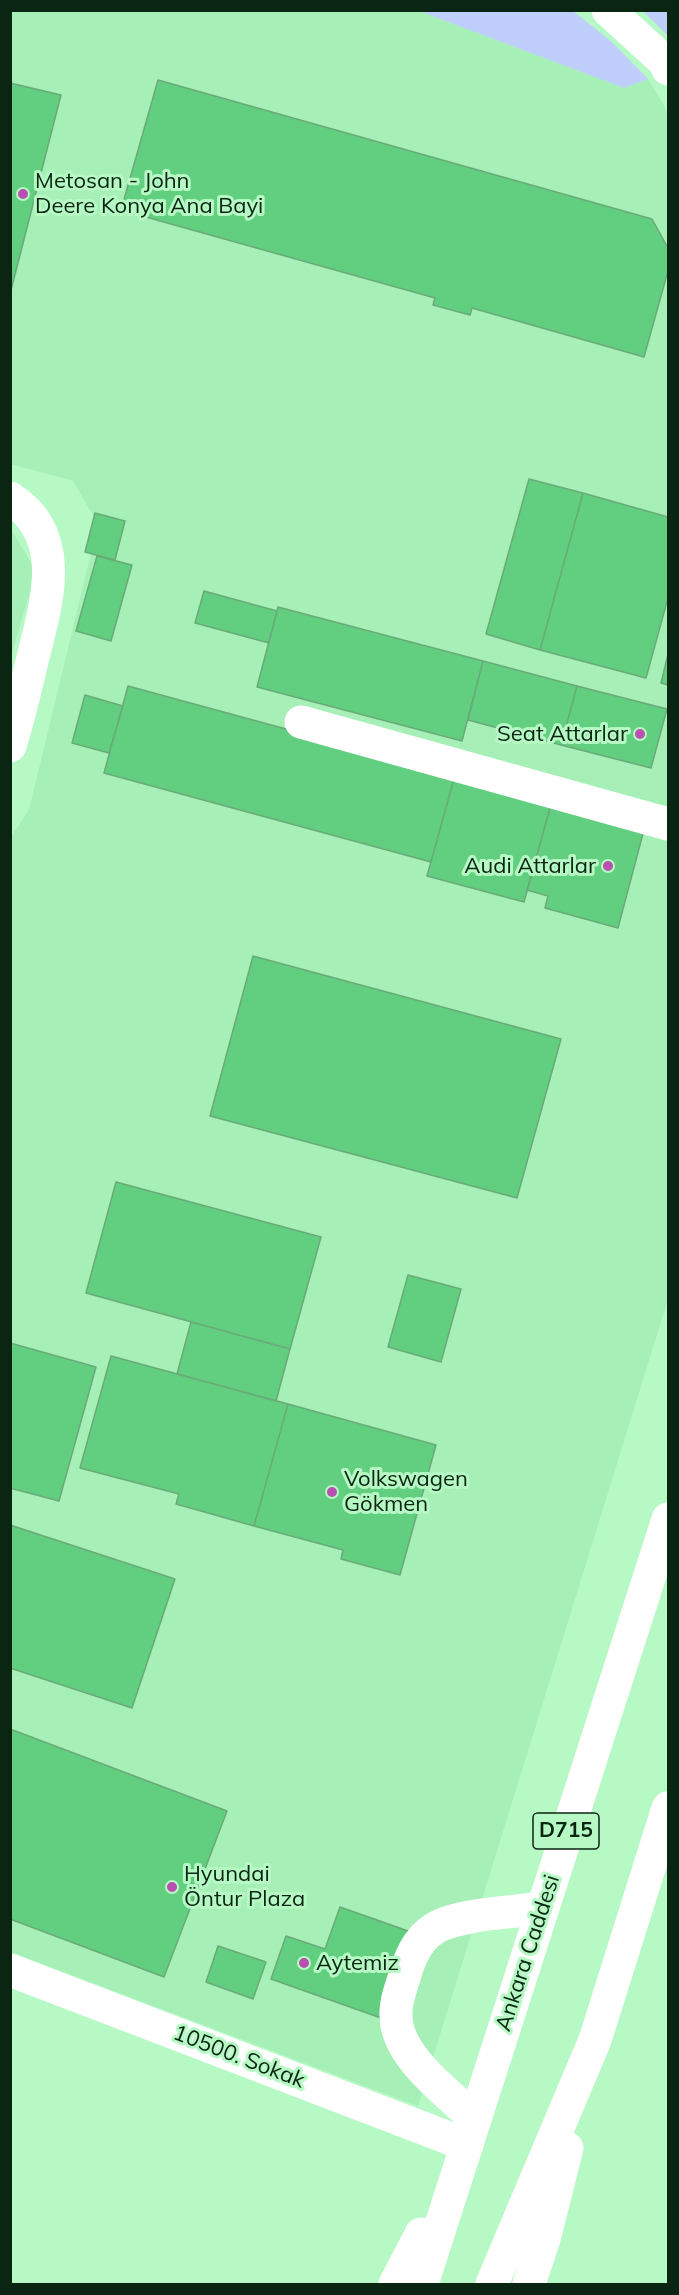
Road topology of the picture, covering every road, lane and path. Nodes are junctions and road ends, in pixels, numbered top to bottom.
1 (608, 10) edge
2 (669, 69) edge
3 (10, 498) edge
4 (301, 722) dead end
5 (10, 746) edge
6 (669, 824) edge
7 (669, 1519) edge
8 (669, 1808) edge
9 (541, 1908) junction
10 (10, 1970) edge
11 (595, 2040) junction
12 (471, 2132) junction
13 (395, 2284) edge
14 (422, 2284) edge
15 (492, 2284) edge
16 (529, 2284) edge

1 - 2 main road
3 - 5 main road
4 - 6 main road
7 - 9 main road, Ankara Caddesi / D715
8 - 11 main road
9 - 12 main road, Ankara Caddesi / D715
9 - 12 main road
10 - 12 main road, 10500. Sokak
11 - 15 main road
11 - 16 main road
12 - 13 main road
12 - 14 main road, Ankara Caddesi / D715

